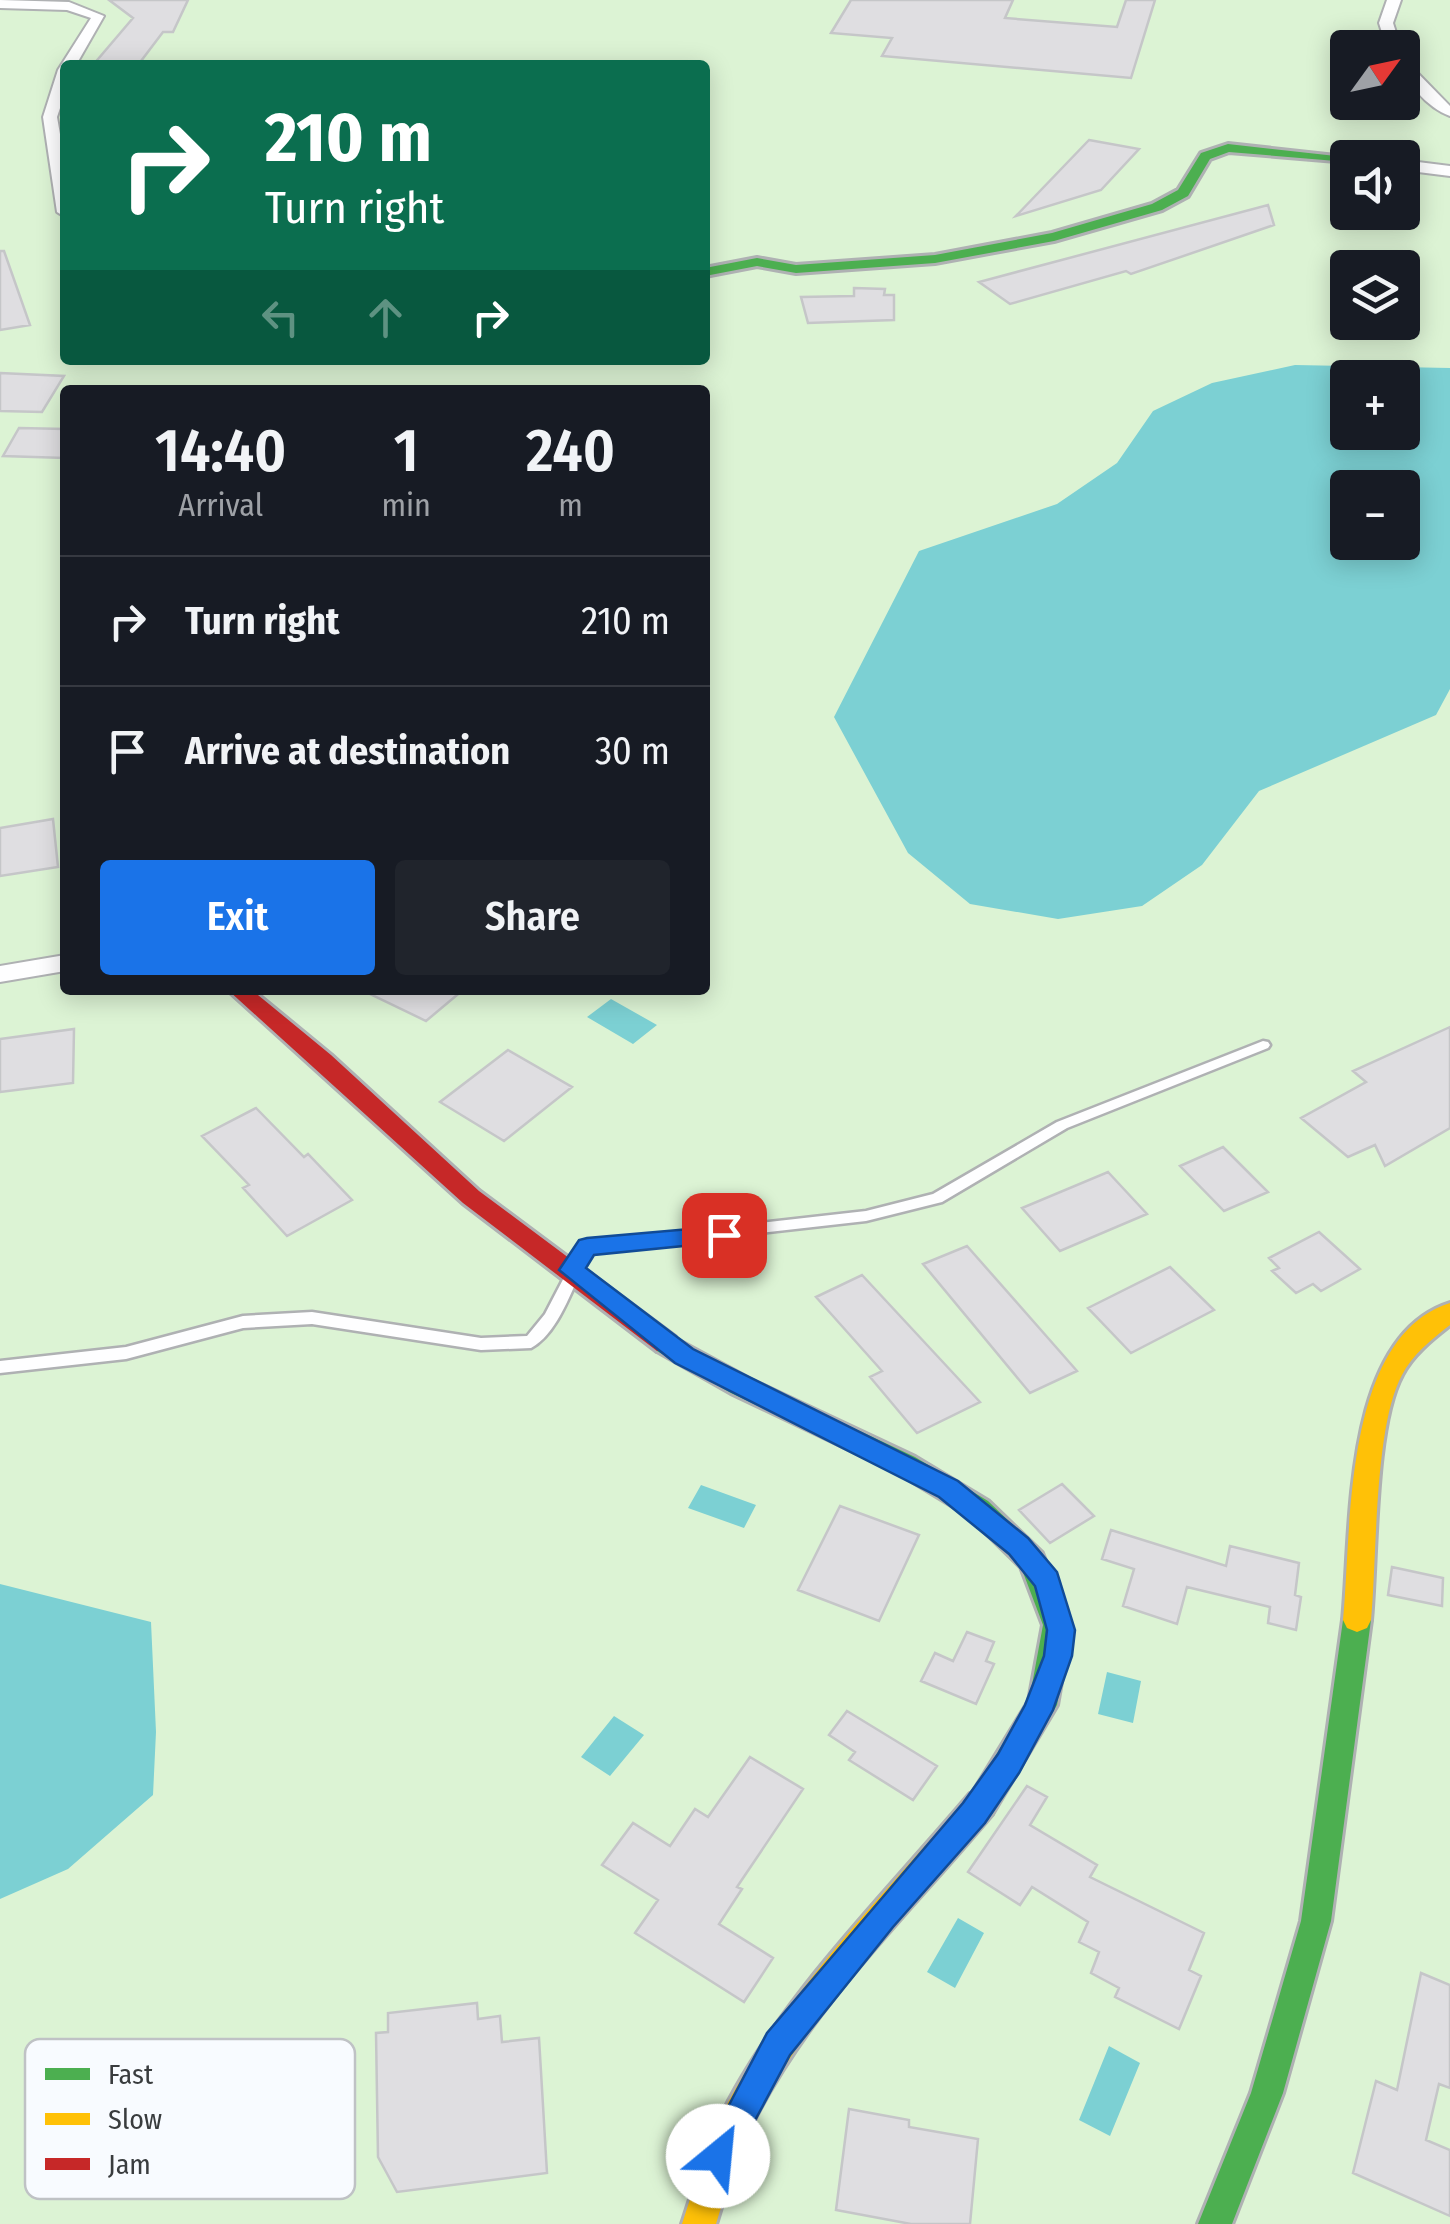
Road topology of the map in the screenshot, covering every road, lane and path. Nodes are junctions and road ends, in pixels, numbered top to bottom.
1 (1394, 0) edge
2 (0, 4) edge
3 (1388, 30) edge
4 (72, 60) edge
5 (1420, 84) edge
6 (60, 88) edge
7 (1450, 112) edge
8 (1330, 156) edge
9 (1420, 167) edge
10 (1450, 171) edge
11 (60, 180) edge
12 (710, 271) edge
13 (60, 964) edge
14 (0, 974) edge
15 (244, 995) edge
16 (1262, 1044) dead end
17 (571, 1270) junction
18 (1450, 1312) edge
19 (0, 1367) edge
20 (699, 2224) edge
21 (1215, 2224) edge

1 - 3 street
2 - 4 street
5 - 7 street
6 - 11 street
8 - 12 street
9 - 10 street
13 - 14 street
15 - 17 street
16 - 17 lane
17 - 19 lane
17 - 20 street
18 - 21 street

